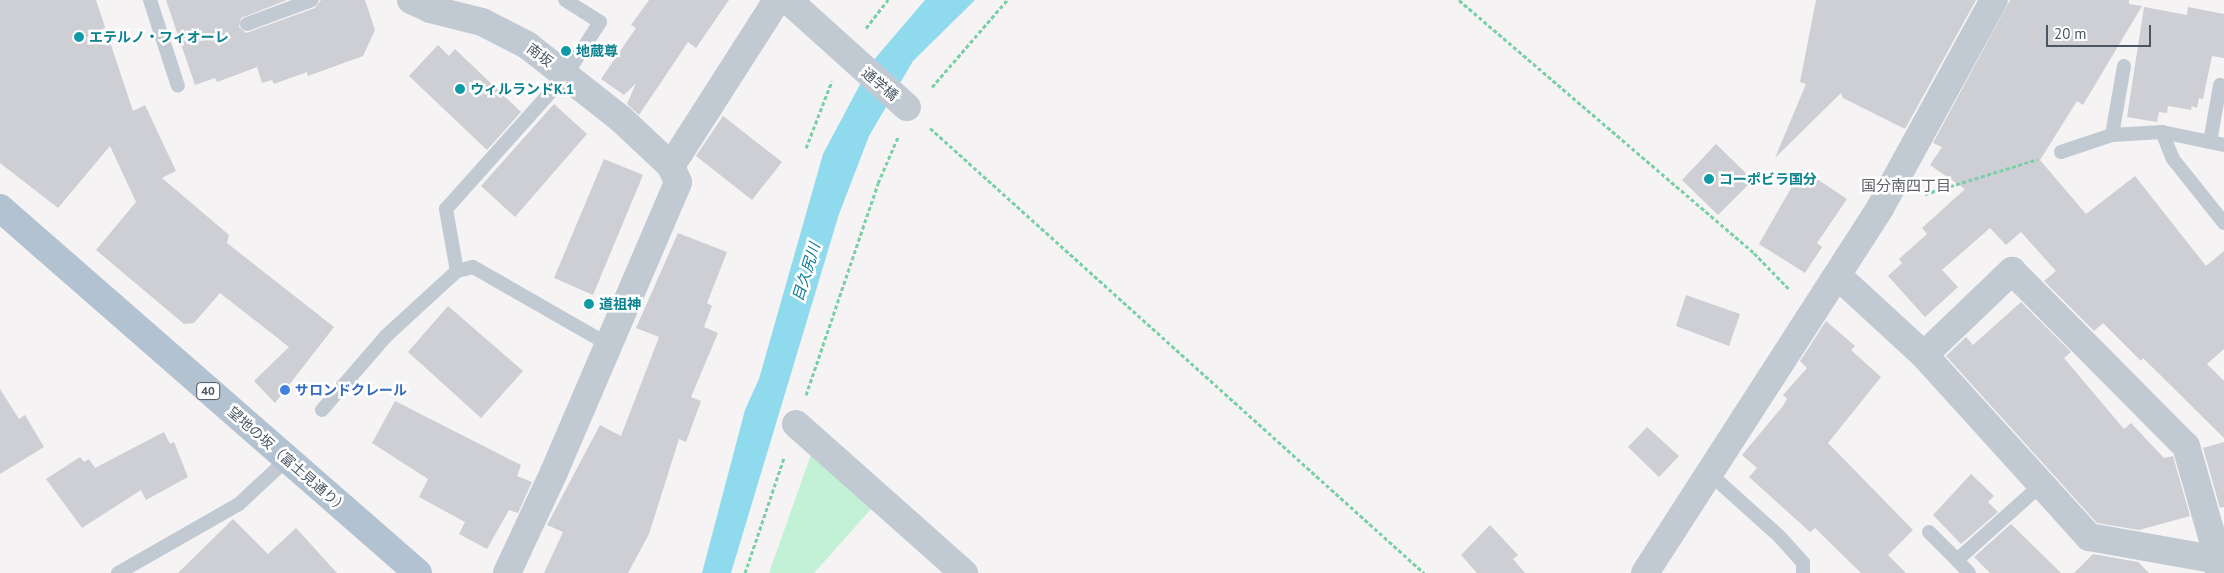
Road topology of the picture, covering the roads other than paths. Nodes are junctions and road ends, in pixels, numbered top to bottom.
1 (150, 0) edge
2 (312, 0) edge
3 (411, 0) edge
4 (565, 0) edge
5 (777, 0) edge
6 (788, 0) edge
7 (1994, 0) edge
8 (247, 24) dead end
9 (2124, 66) dead end
10 (566, 76) junction
11 (178, 86) dead end
12 (2220, 86) dead end
13 (910, 109) road end
14 (2162, 132) junction
15 (2112, 134) junction
16 (2217, 144) edge
17 (2060, 152) road end
18 (671, 166) junction
19 (0, 208) edge
20 (2224, 223) edge
21 (457, 272) junction
22 (1838, 276) junction
23 (609, 346) junction
24 (1924, 355) junction
25 (322, 410) dead end
26 (796, 424) road end
27 (286, 460) junction
28 (1709, 473) junction
29 (2041, 486) junction
30 (1928, 532) dead end
31 (1957, 560) junction
32 (2221, 565) edge
33 (118, 573) edge
34 (418, 573) edge
35 (507, 573) edge
36 (964, 573) edge
37 (1645, 573) edge
38 (1803, 573) edge
39 (1969, 573) edge

1 - 11 lane
2 - 8 lane
3 - 10 street, 南坂
4 - 10 lane
5 - 18 street
6 - 13 street, 通学橋
7 - 22 street
9 - 15 lane
10 - 18 street, 南坂
10 - 21 lane
12 - 16 lane
14 - 15 lane
14 - 16 lane
14 - 20 lane
15 - 17 lane
18 - 23 street
19 - 27 main road, 望地の坂（富士見通り） / 40
21 - 23 lane
21 - 25 lane
22 - 24 street
22 - 28 street
23 - 35 street
24 - 29 street
24 - 32 street
26 - 36 street
27 - 33 lane
27 - 34 main road, 望地の坂（富士見通り） / 40
28 - 37 street
28 - 38 lane
29 - 31 lane
29 - 32 street
30 - 31 lane
31 - 39 lane

